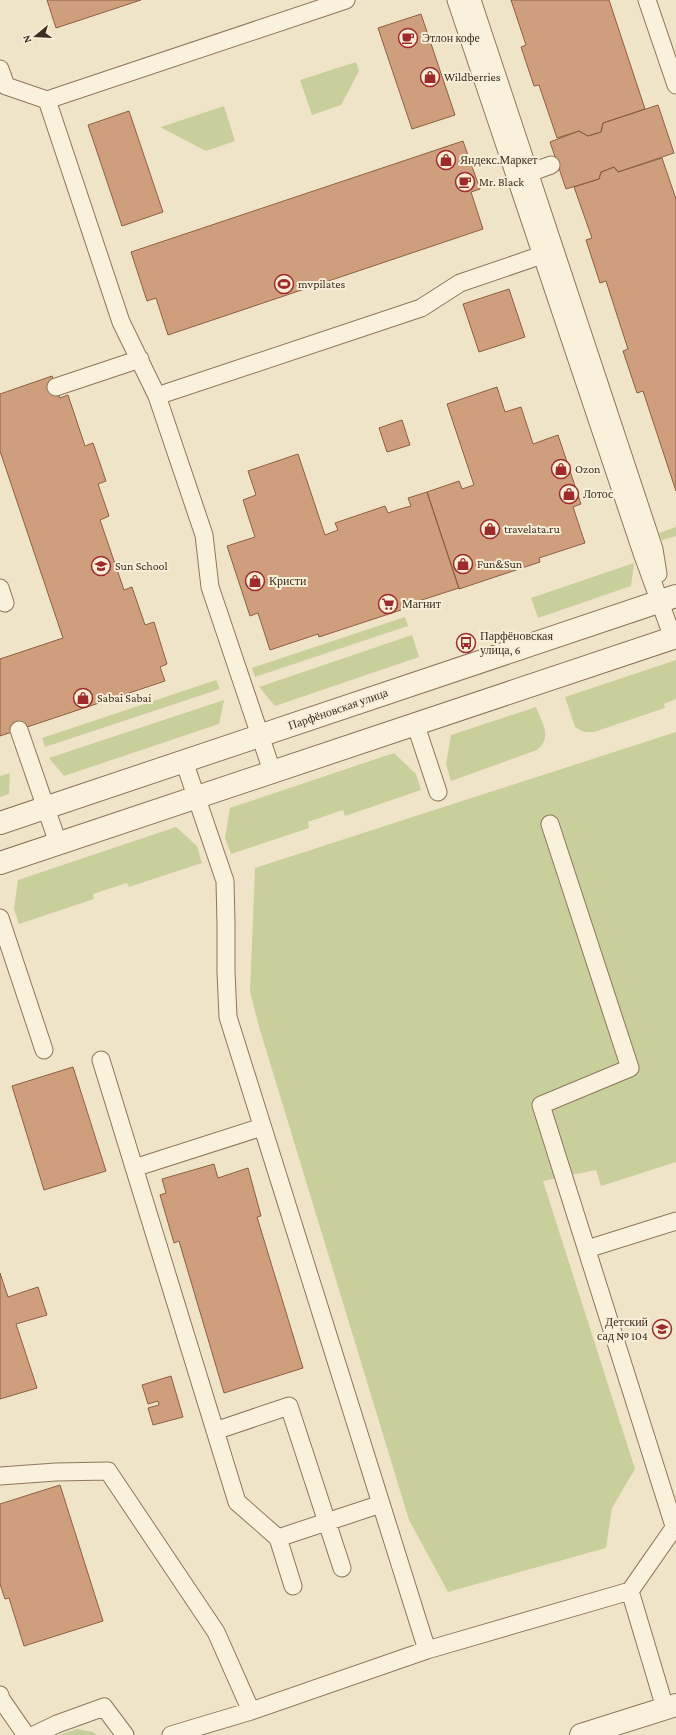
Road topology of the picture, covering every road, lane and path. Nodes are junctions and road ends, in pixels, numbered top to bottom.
1 (346, 0) edge
2 (456, 0) edge
3 (472, 0) edge
4 (647, 0) edge
5 (0, 69) edge
6 (676, 85) edge
7 (47, 100) junction
8 (552, 165) dead end
9 (529, 173) junction
10 (542, 255) junction
11 (140, 359) junction
12 (56, 387) dead end
13 (157, 396) junction
14 (668, 599) edge
15 (674, 637) edge
16 (415, 723) junction
17 (20, 730) dead end
18 (260, 736) junction
19 (184, 761) junction
20 (272, 771) junction
21 (438, 792) dead end
22 (196, 797) junction
23 (46, 807) junction
24 (0, 823) edge
25 (550, 824) dead end
26 (58, 844) junction
27 (0, 863) edge
28 (0, 918) edge
29 (44, 1050) dead end
30 (101, 1060) dead end
31 (262, 1127) junction
32 (134, 1168) junction
33 (676, 1221) edge
34 (587, 1249) junction
35 (215, 1430) junction
36 (0, 1476) edge
37 (381, 1504) junction
38 (327, 1522) junction
39 (675, 1526) edge
40 (278, 1538) junction
41 (342, 1568) dead end
42 (294, 1586) dead end
43 (630, 1591) junction
44 (427, 1650) junction
45 (0, 1698) edge
46 (671, 1706) edge
47 (251, 1711) junction
48 (26, 1735) edge
49 (34, 1735) edge
50 (125, 1735) edge
51 (171, 1735) edge
52 (581, 1735) edge

1 - 7 lane
2 - 10 lane
3 - 9 lane
4 - 6 lane
5 - 7 lane
7 - 11 lane
8 - 9 lane
9 - 14 lane
10 - 13 lane
10 - 14 lane
11 - 12 lane
11 - 13 lane
13 - 18 lane
14 - 15 lane
14 - 18 street, Парфёновская улица
15 - 16 street
16 - 20 street
16 - 21 lane
17 - 23 lane
18 - 19 street, Парфёновская улица
18 - 20 lane
19 - 22 lane
19 - 23 street, Парфёновская улица
20 - 22 street
22 - 26 street
22 - 31 lane
23 - 24 street, Парфёновская улица
23 - 26 lane
25 - 34 lane
26 - 27 street
28 - 29 lane
30 - 32 lane
31 - 32 lane
31 - 37 lane
32 - 35 lane
33 - 34 lane
34 - 39 lane
35 - 38 lane
35 - 40 lane
36 - 47 lane
37 - 38 lane
37 - 44 lane
38 - 40 lane
38 - 41 lane
39 - 43 lane
40 - 42 lane
43 - 44 lane
43 - 46 lane
44 - 47 lane
45 - 48 lane
46 - 52 street
47 - 51 lane
49 - 50 lane

